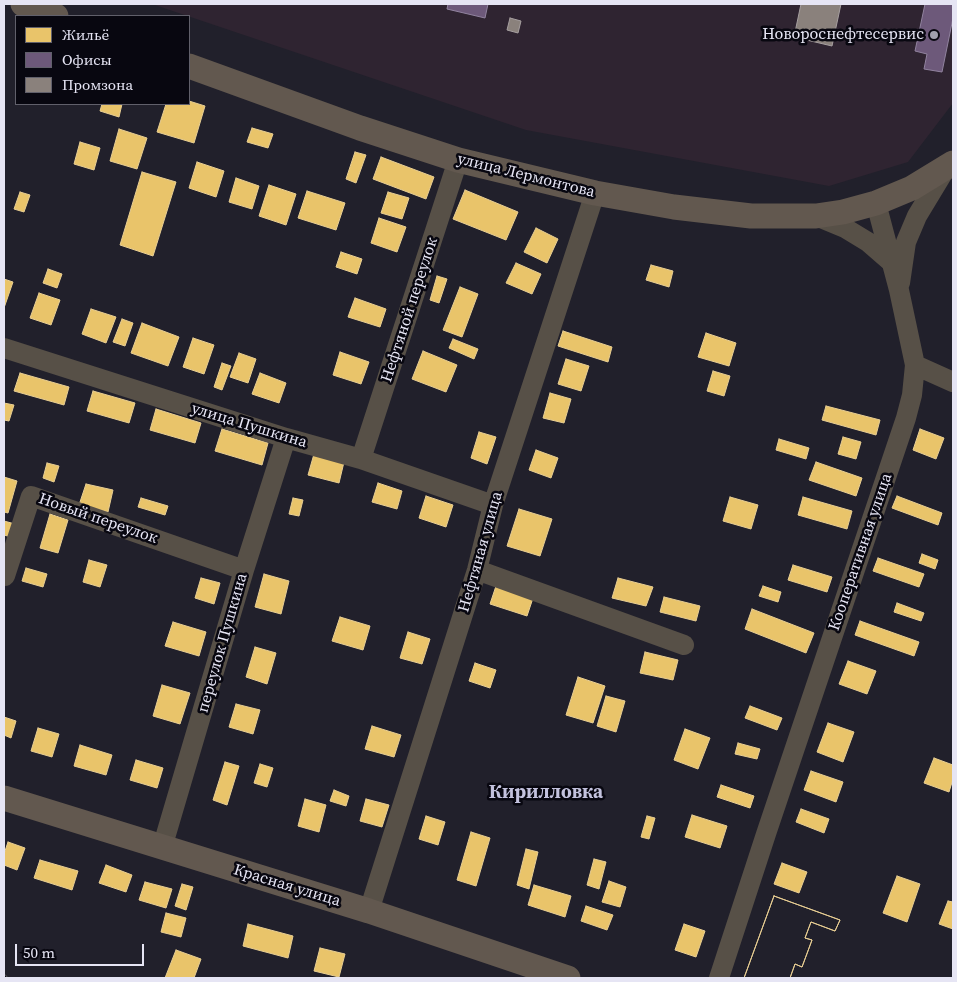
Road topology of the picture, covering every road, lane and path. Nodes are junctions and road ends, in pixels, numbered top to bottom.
1 (23, 4) edge
2 (53, 15) edge
3 (190, 66) edge
4 (458, 160) junction
5 (950, 166) edge
6 (596, 193) junction
7 (876, 204) junction
8 (816, 216) junction
9 (891, 262) junction
10 (898, 290) junction
11 (4, 348) edge
12 (915, 365) junction
13 (953, 382) edge
14 (286, 438) junction
15 (361, 460) junction
16 (493, 505) junction
17 (244, 570) junction
18 (477, 570) junction
19 (5, 576) dead end
20 (684, 645) dead end
21 (4, 798) edge
22 (162, 848) junction
23 (369, 911) junction
24 (568, 978) edge
25 (719, 978) edge

1 - 2 main road
3 - 4 main road, улица Лермонтова
4 - 6 main road, улица Лермонтова
4 - 15 street, Нефтяной переулок
5 - 7 main road
5 - 10 street
6 - 8 main road, улица Лермонтова
6 - 16 street, Нефтяная улица
7 - 8 main road, улица Лермонтова
7 - 9 street, Кооперативная улица
8 - 9 street
9 - 10 street, Кооперативная улица
10 - 12 street, Кооперативная улица
11 - 14 street, улица Пушкина
12 - 13 street
12 - 25 street, Кооперативная улица
14 - 15 street, улица Пушкина
14 - 17 street, переулок Пушкина
15 - 16 street, улица Пушкина
16 - 18 street, Нефтяная улица
17 - 19 street, Новый переулок
17 - 22 street, переулок Пушкина
18 - 20 street
18 - 23 street, Нефтяная улица
21 - 22 main road, Красная улица
22 - 23 main road, Красная улица
23 - 24 main road, Красная улица

